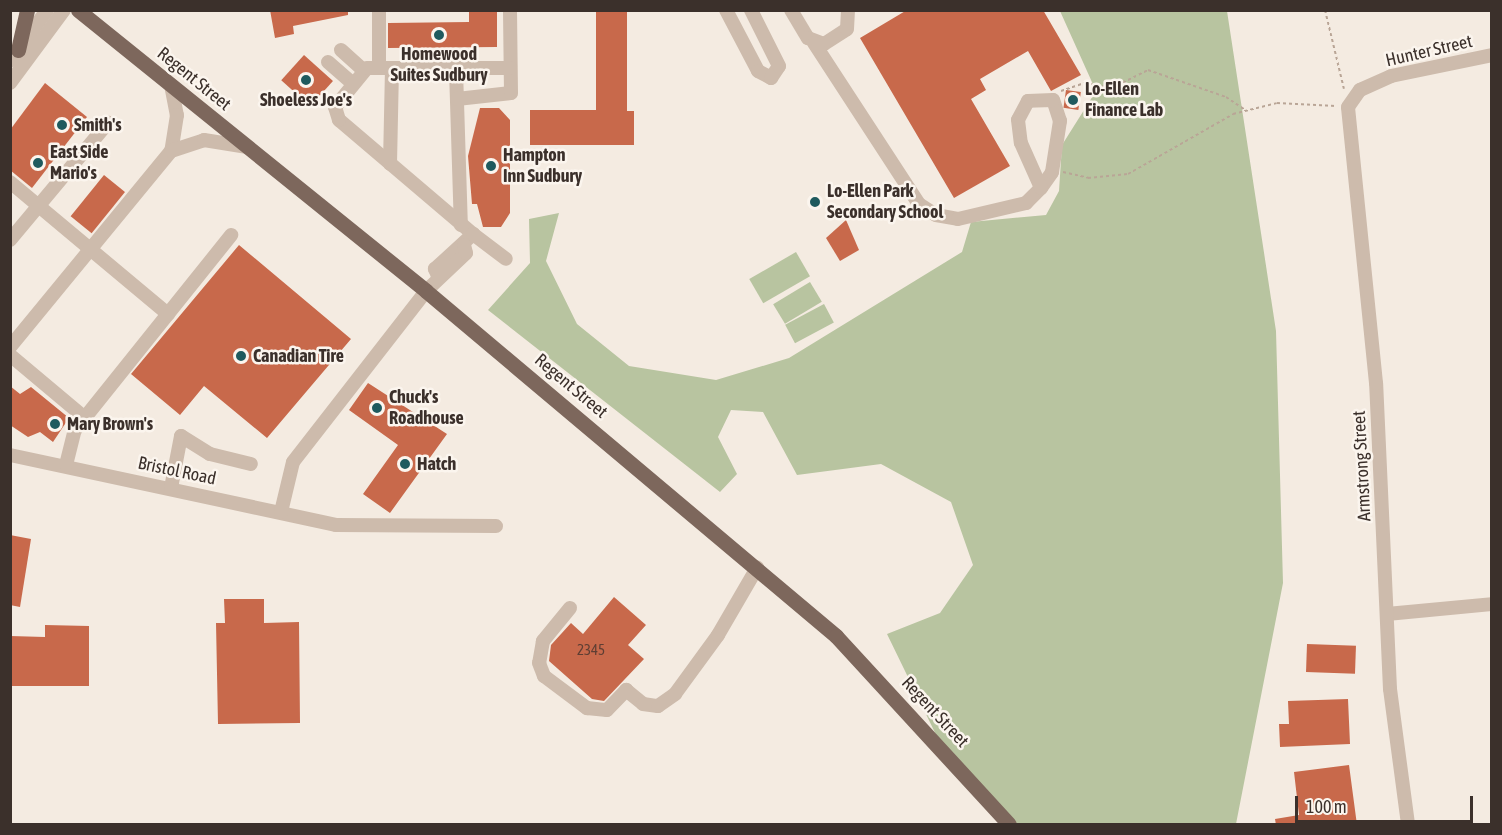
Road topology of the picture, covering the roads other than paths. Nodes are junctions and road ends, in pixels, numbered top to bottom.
1 (27, 10) edge
2 (47, 10) edge
3 (64, 10) edge
4 (78, 10) edge
5 (379, 10) edge
6 (510, 10) edge
7 (726, 10) edge
8 (751, 10) edge
9 (791, 10) edge
10 (848, 10) edge
11 (814, 43) junction
12 (341, 50) dead end
13 (14, 55) edge
14 (1491, 55) edge
15 (328, 62) dead end
16 (510, 68) junction
17 (362, 69) junction
18 (386, 70) junction
19 (456, 70) junction
20 (351, 82) junction
21 (10, 83) edge
22 (171, 85) junction
23 (458, 99) junction
24 (1348, 107) joint
25 (108, 123) dead end
26 (249, 148) junction
27 (171, 151) junction
28 (390, 164) junction
29 (10, 182) edge
30 (1041, 188) junction
31 (39, 206) junction
32 (461, 225) junction
33 (231, 235) dead end
34 (10, 240) edge
35 (468, 240) junction
36 (91, 249) junction
37 (506, 259) dead end
38 (426, 291) junction
39 (168, 314) junction
40 (10, 347) edge
41 (10, 355) edge
42 (85, 418) junction
43 (10, 455) edge
44 (251, 464) dead end
45 (66, 465) junction
46 (171, 488) junction
47 (281, 512) junction
48 (496, 526) dead end
49 (757, 568) junction
50 (1491, 604) edge
51 (570, 608) dead end
52 (1387, 614) junction
53 (1010, 825) edge
54 (1408, 825) edge

1 - 13 main road
2 - 13 street
3 - 21 street
4 - 22 main road, Regent Street
5 - 18 street
6 - 16 street
7 - 8 street
9 - 11 street
10 - 11 street
11 - 30 street
12 - 17 street
14 - 24 street, Hunter Street
15 - 20 street
16 - 19 street
16 - 23 street
17 - 18 street
17 - 20 street
18 - 19 street
18 - 28 street
19 - 23 street
20 - 28 street
22 - 26 main road, Regent Street
22 - 27 street
23 - 32 street
24 - 52 street, Armstrong Street
25 - 31 street
26 - 27 street
26 - 38 main road, Regent Street
27 - 36 street
28 - 32 street
29 - 31 street
30 - 30 street
31 - 34 street
31 - 36 street
32 - 35 street
33 - 39 street
35 - 37 street
35 - 38 street
36 - 39 street
36 - 40 street
38 - 47 street
38 - 49 main road, Regent Street
39 - 42 street
41 - 42 street
42 - 45 street
43 - 45 street, Bristol Road
44 - 46 street
45 - 46 street, Bristol Road
46 - 47 street, Bristol Road
47 - 48 street, Bristol Road
49 - 51 street
49 - 53 main road, Regent Street
50 - 52 street
52 - 54 street, Armstrong Street

